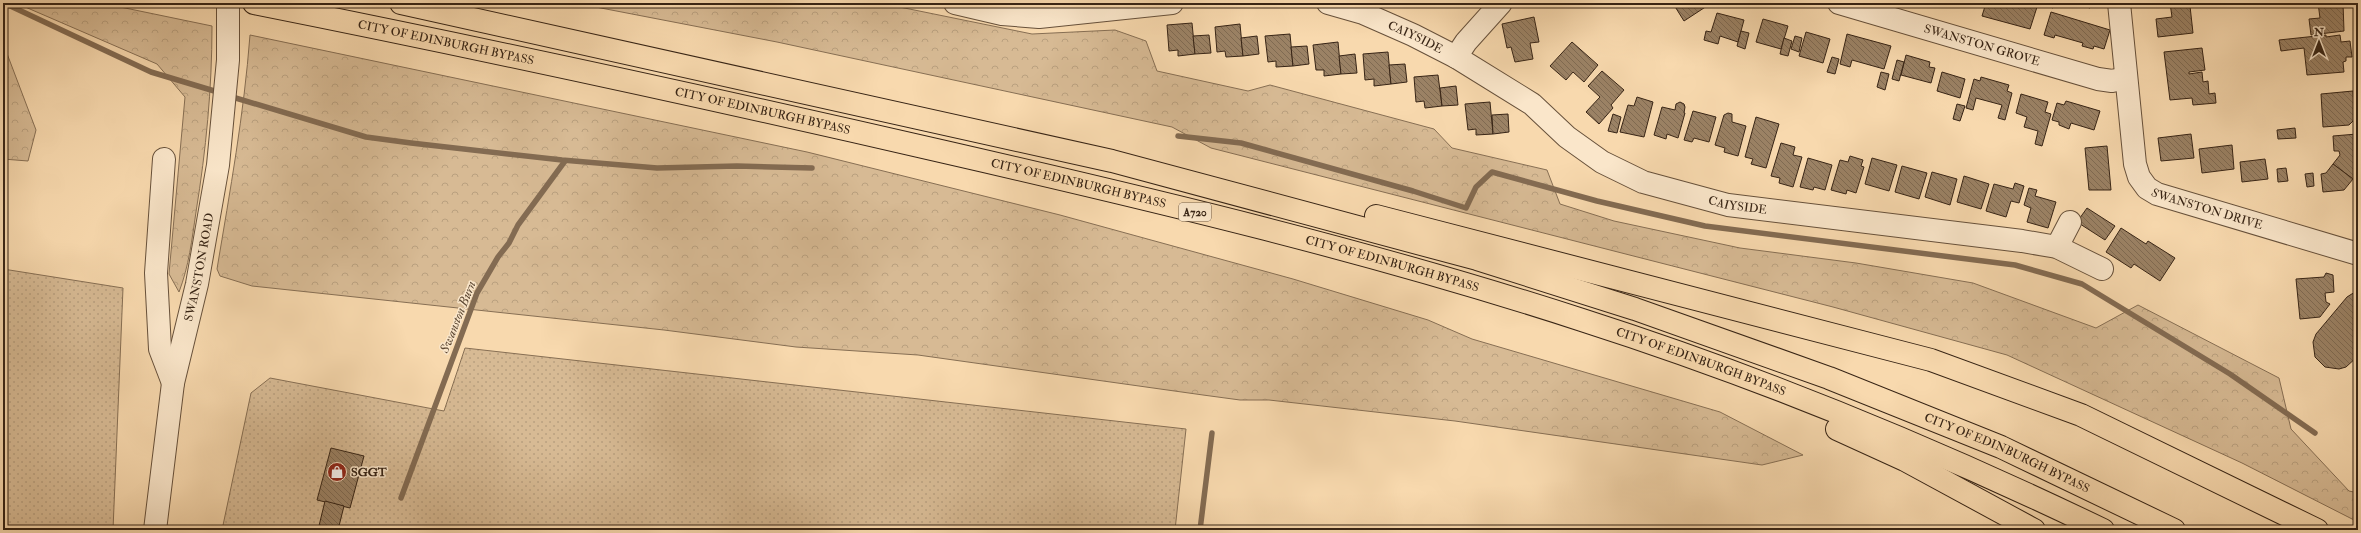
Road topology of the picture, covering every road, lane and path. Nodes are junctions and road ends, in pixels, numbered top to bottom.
1 (228, 3) edge
2 (254, 3) edge
3 (401, 3) edge
4 (955, 3) edge
5 (1172, 3) edge
6 (1328, 3) edge
7 (1501, 3) edge
8 (1839, 3) edge
9 (2120, 3) edge
10 (1038, 10) edge
11 (1456, 57) junction
12 (2126, 78) junction
13 (164, 159) dead end
14 (1112, 161) junction
15 (2070, 222) dead end
16 (1326, 246) junction
17 (2057, 247) junction
18 (2358, 254) edge
19 (2102, 269) dead end
20 (173, 383) junction
21 (154, 530) edge
22 (2034, 530) edge
23 (2103, 530) edge
24 (2174, 530) edge
25 (2317, 530) edge

1 - 20 street, SWANSTON ROAD
2 - 16 highway, CITY OF EDINBURGH BYPASS / A720
3 - 14 highway, CITY OF EDINBURGH BYPASS / A720
4 - 10 street
5 - 10 street
6 - 11 street, CAIYSIDE
7 - 11 street, CAIYSIDE
8 - 12 street, SWANSTON GROVE
9 - 12 street, SWANSTON DRIVE
11 - 17 street, CAIYSIDE
12 - 18 street, SWANSTON DRIVE
13 - 20 street
14 - 24 highway, CITY OF EDINBURGH BYPASS / A720
14 - 25 highway
15 - 17 street
16 - 22 highway
16 - 23 highway, CITY OF EDINBURGH BYPASS / A720
17 - 19 street, CAIYSIDE
20 - 21 street, SWANSTON ROAD

